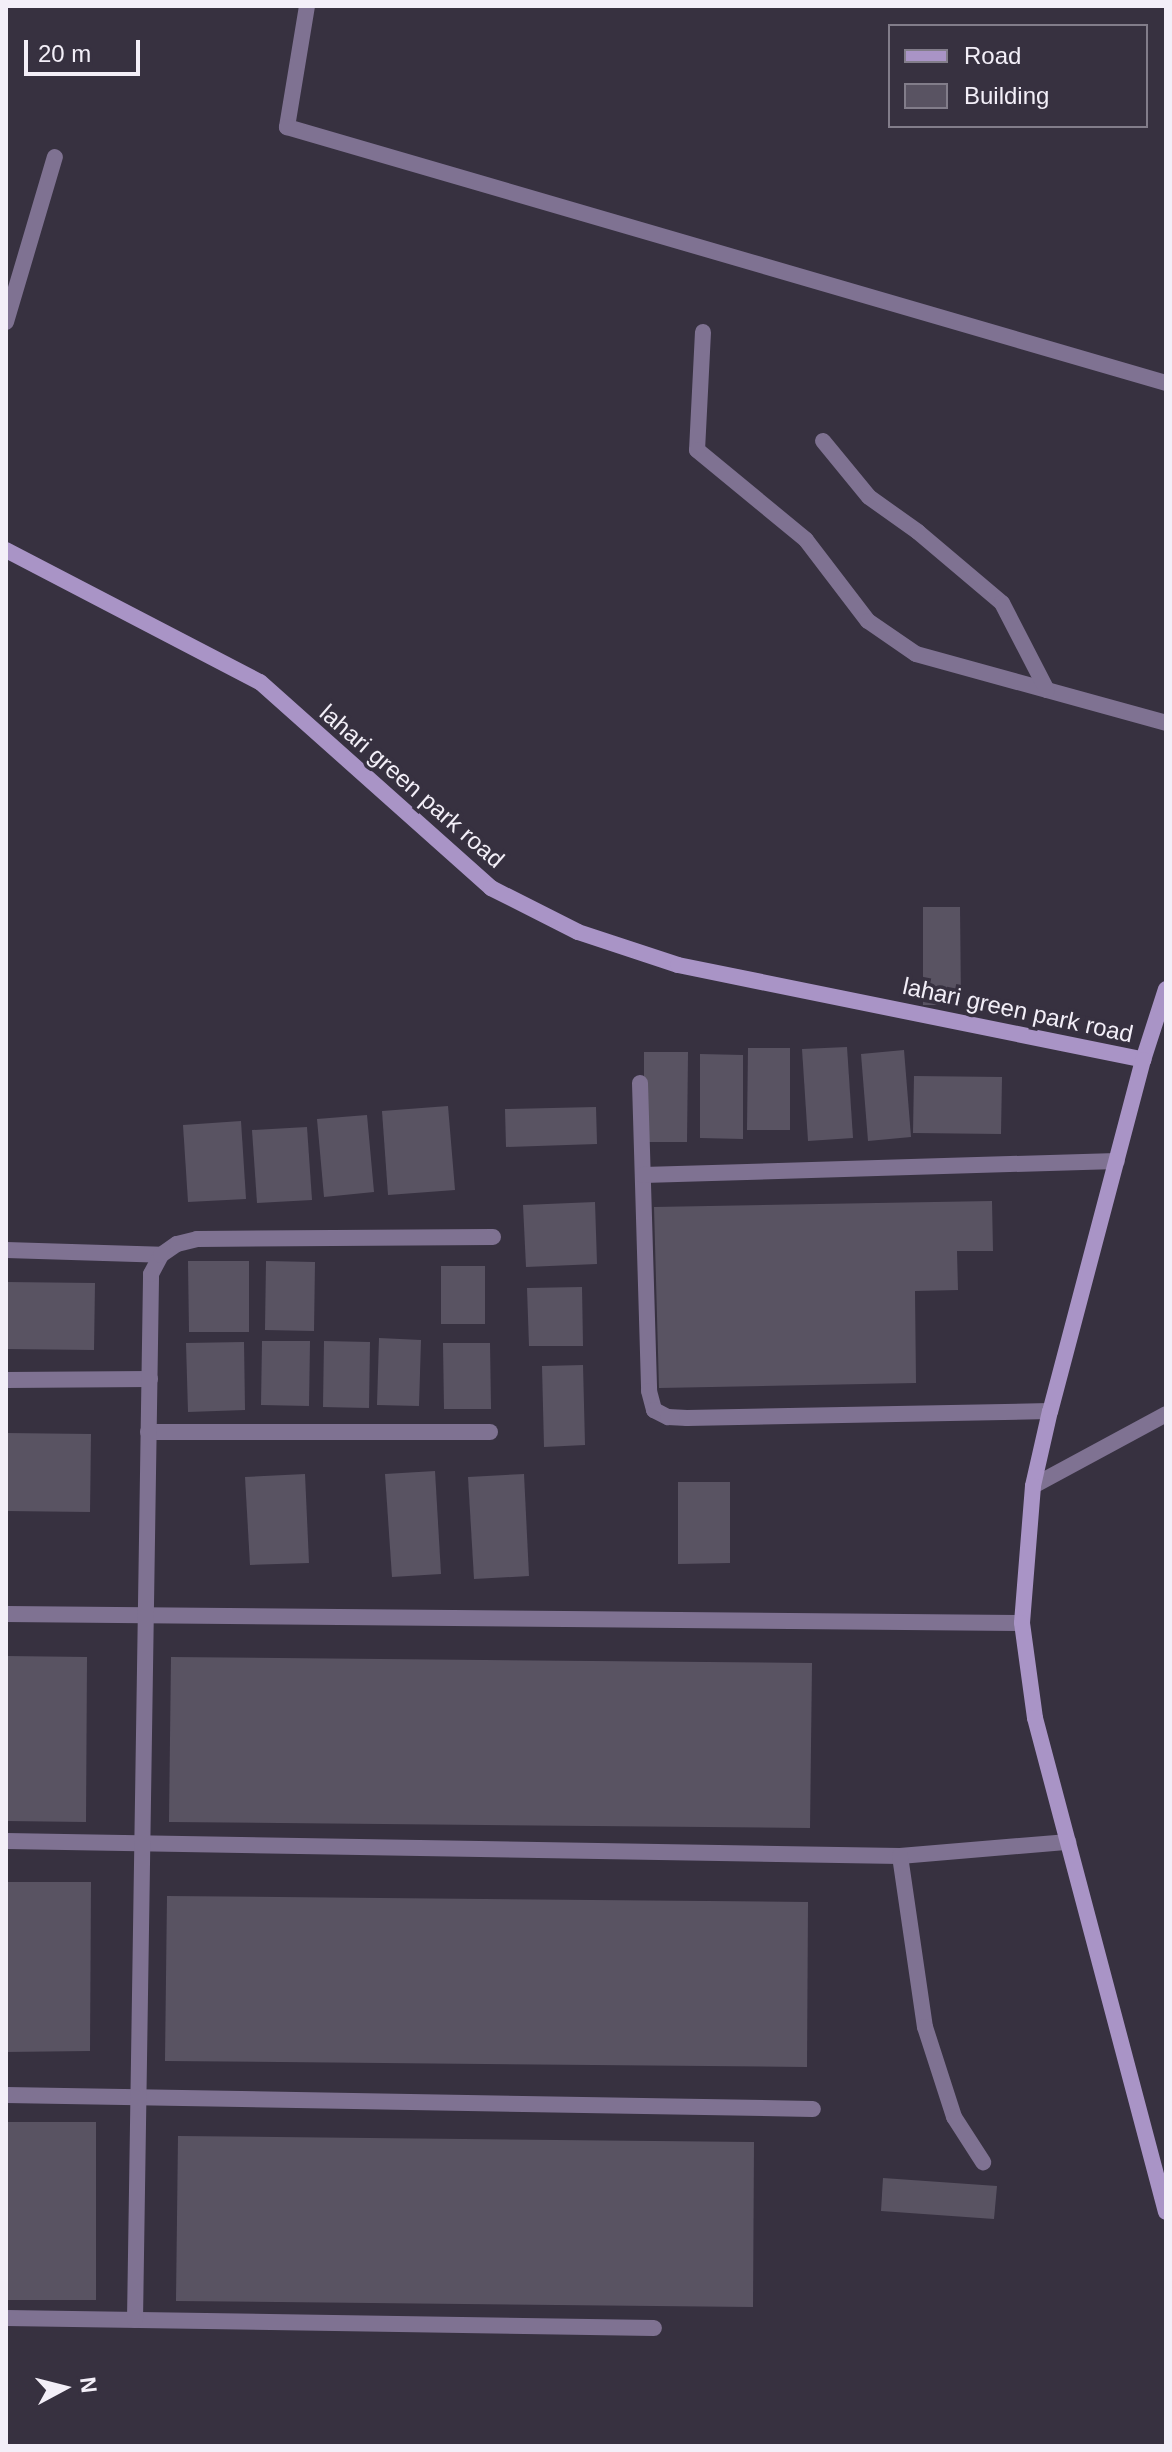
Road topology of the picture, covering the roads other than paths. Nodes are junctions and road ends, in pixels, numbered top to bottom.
1 (307, 6) edge
2 (55, 157) dead end
3 (6, 322) edge
4 (703, 332) dead end
5 (1166, 383) edge
6 (823, 441) dead end
7 (6, 550) edge
8 (1047, 690) junction
9 (1166, 723) edge
10 (1166, 989) edge
11 (1143, 1060) junction
12 (640, 1083) dead end
13 (1117, 1161) junction
14 (643, 1175) junction
15 (493, 1237) dead end
16 (6, 1250) edge
17 (161, 1255) junction
18 (150, 1379) junction
19 (6, 1380) edge
20 (1050, 1411) junction
21 (1166, 1414) edge
22 (148, 1432) junction
23 (490, 1432) dead end
24 (1033, 1486) junction
25 (6, 1614) edge
26 (147, 1615) junction
27 (1022, 1623) junction
28 (6, 1841) edge
29 (1068, 1842) junction
30 (144, 1844) junction
31 (900, 1856) junction
32 (6, 2095) edge
33 (141, 2098) junction
34 (813, 2109) dead end
35 (983, 2162) dead end
36 (1166, 2212) edge
37 (6, 2318) edge
38 (135, 2320) junction
39 (654, 2328) dead end

1 - 5 street
2 - 3 street
4 - 8 street
6 - 8 street
7 - 11 main road, lahari green park road
8 - 9 street
10 - 11 main road
11 - 13 main road
12 - 14 street
13 - 14 street
13 - 20 main road
14 - 20 street
15 - 17 street
16 - 17 street
17 - 18 street
18 - 19 street
18 - 22 street
20 - 24 main road
21 - 24 street
22 - 23 street
22 - 26 street
24 - 27 main road
25 - 26 street
26 - 27 street
26 - 30 street
27 - 29 main road
28 - 30 street
29 - 31 street
29 - 36 main road
30 - 31 street
30 - 33 street
31 - 35 street
32 - 33 street
33 - 34 street
33 - 38 street
37 - 38 street
38 - 39 street

